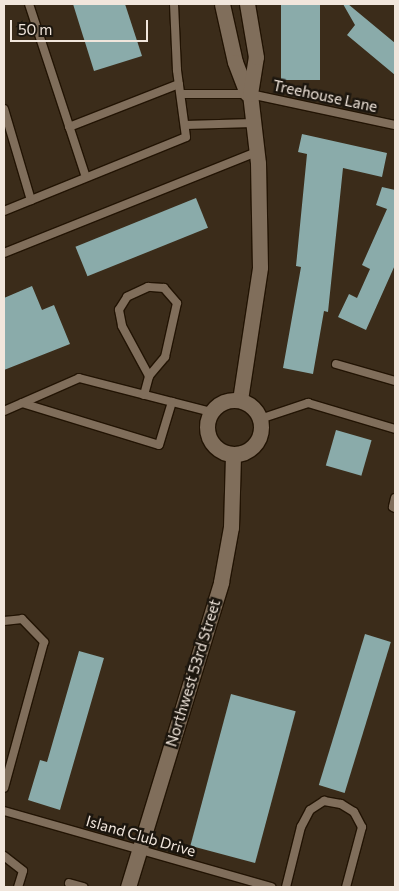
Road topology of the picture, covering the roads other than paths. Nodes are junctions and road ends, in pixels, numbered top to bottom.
1 (30, 4) edge
2 (174, 4) edge
3 (222, 4) edge
4 (247, 4) edge
5 (179, 84) junction
6 (181, 94) junction
7 (248, 94) junction
8 (4, 109) edge
9 (253, 123) junction
10 (395, 124) edge
11 (185, 125) junction
12 (69, 127) junction
13 (256, 152) junction
14 (86, 177) junction
15 (31, 200) junction
16 (4, 211) edge
17 (4, 253) edge
18 (336, 364) dead end
19 (149, 376) junction
20 (395, 381) edge
21 (144, 395) junction
22 (240, 400) junction
23 (22, 402) junction
24 (172, 402) junction
25 (4, 411) edge
26 (211, 412) junction
27 (260, 419) junction
28 (395, 429) edge
29 (233, 454) junction
30 (395, 498) edge
31 (395, 508) edge
32 (4, 622) edge
33 (4, 788) edge
34 (4, 811) edge
35 (140, 850) junction
36 (4, 856) edge
37 (68, 883) dead end
38 (18, 887) edge
39 (83, 887) edge
40 (128, 887) edge
41 (271, 887) edge
42 (286, 887) edge
43 (346, 887) edge

1 - 12 lane
2 - 5 lane
3 - 7 street
4 - 7 street
5 - 6 lane
5 - 12 lane
6 - 7 lane, Treehouse Lane
6 - 11 lane
7 - 9 street
7 - 10 lane, Treehouse Lane
8 - 15 lane
9 - 11 lane
9 - 13 street
11 - 14 lane
12 - 14 lane
13 - 17 lane
13 - 22 street
14 - 15 lane
15 - 16 lane
18 - 20 lane
19 - 19 lane
19 - 21 lane
21 - 23 lane
21 - 24 lane
22 - 26 street
22 - 27 street
23 - 24 lane
23 - 25 lane
24 - 26 lane
26 - 29 street
27 - 28 lane
27 - 29 street
29 - 35 street, Northwest 53rd Street
30 - 31 lane
32 - 33 lane
34 - 35 lane, Island Club Drive
35 - 40 street, Northwest 53rd Street
35 - 41 lane, Island Club Drive
36 - 38 lane
37 - 39 lane
42 - 43 lane

